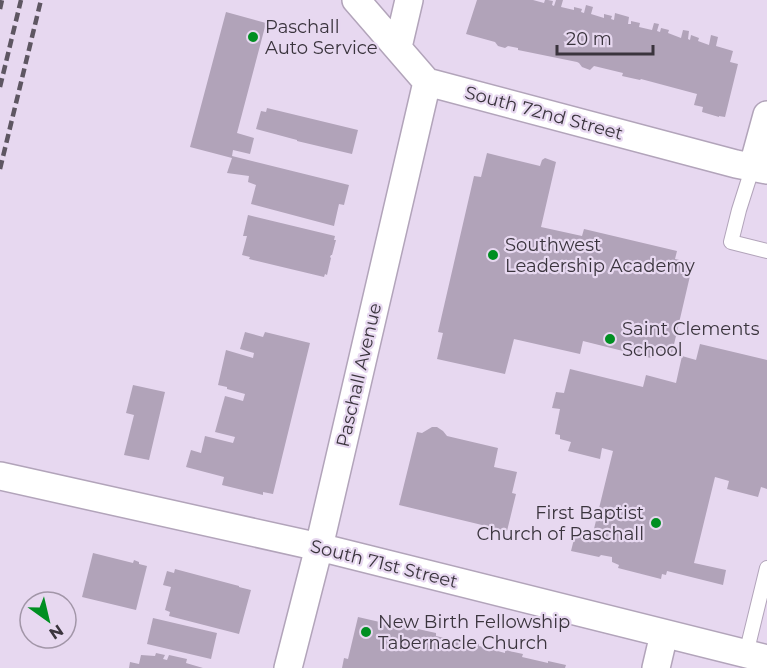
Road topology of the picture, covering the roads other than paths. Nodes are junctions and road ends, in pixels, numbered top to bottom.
1 (356, 0) edge
2 (409, 0) edge
3 (398, 47) junction
4 (427, 82) junction
5 (767, 115) edge
6 (760, 168) edge
7 (767, 251) edge
8 (0, 476) edge
9 (319, 547) junction
10 (767, 568) edge
11 (664, 634) junction
12 (757, 657) edge
13 (288, 668) edge
14 (656, 668) edge

1 - 3 street
2 - 3 street
3 - 4 street
4 - 6 street, South 72nd Street
4 - 9 street, Paschall Avenue
5 - 6 street
6 - 7 lane
8 - 9 street, South 71st Street
9 - 11 street, South 71st Street
9 - 13 street, Paschall Avenue
10 - 12 lane
11 - 12 street, South 71st Street
11 - 14 street

